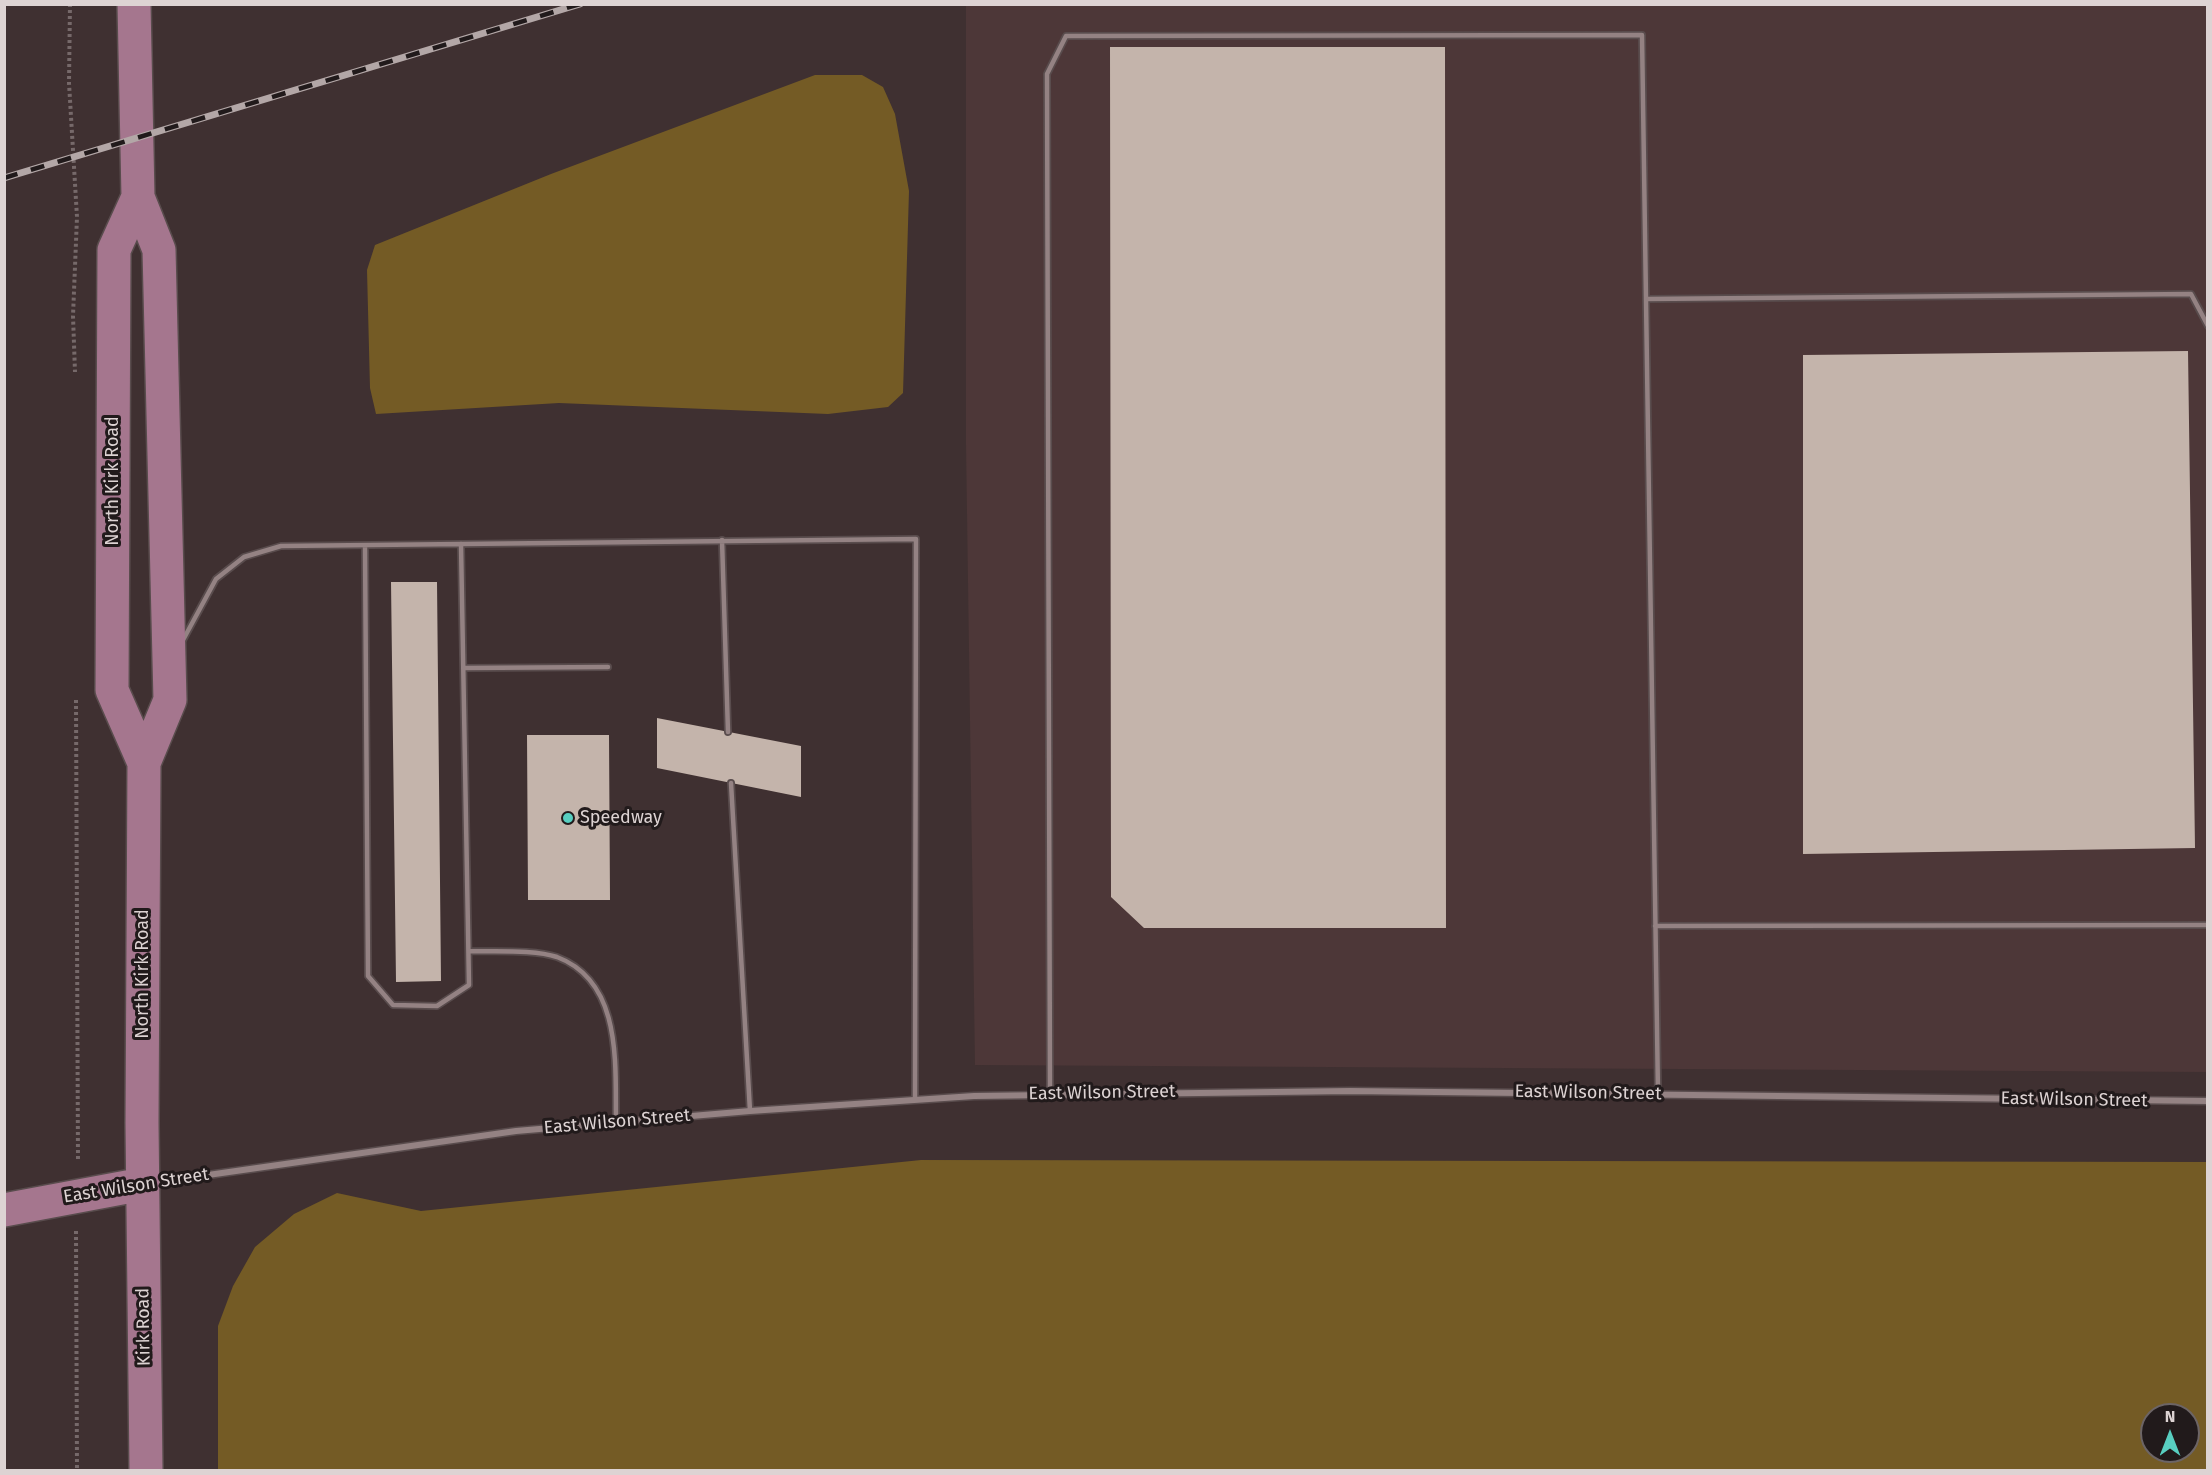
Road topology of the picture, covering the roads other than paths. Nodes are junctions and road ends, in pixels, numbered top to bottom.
1 (134, 4) edge
2 (138, 197) junction
3 (1646, 299) junction
4 (2208, 327) edge
5 (722, 540) junction
6 (461, 544) junction
7 (365, 546) junction
8 (174, 655) junction
9 (608, 667) dead end
10 (464, 668) junction
11 (729, 732) dead end
12 (144, 763) junction
13 (731, 783) dead end
14 (2208, 925) edge
15 (1655, 926) junction
16 (470, 951) junction
17 (1050, 1093) junction
18 (1658, 1094) junction
19 (915, 1099) junction
20 (2208, 1101) edge
21 (750, 1111) junction
22 (616, 1122) junction
23 (143, 1184) junction
24 (4, 1210) edge
25 (146, 1470) edge

1 - 2 street, North Kirk Road
2 - 8 street, North Kirk Road
2 - 12 street, North Kirk Road
3 - 4 lane
3 - 15 lane
3 - 17 lane
5 - 6 lane
5 - 11 lane
5 - 19 lane
6 - 7 lane
6 - 10 lane
7 - 8 lane
7 - 16 lane
8 - 12 street, North Kirk Road
9 - 10 lane
10 - 16 lane
12 - 23 street, North Kirk Road
13 - 21 lane
14 - 15 lane
15 - 18 lane
16 - 22 lane
17 - 18 street, East Wilson Street
17 - 19 street, East Wilson Street
18 - 20 street, East Wilson Street
19 - 21 street, East Wilson Street
21 - 22 street, East Wilson Street
22 - 23 street, East Wilson Street
23 - 24 street, East Wilson Street
23 - 25 street, Kirk Road

